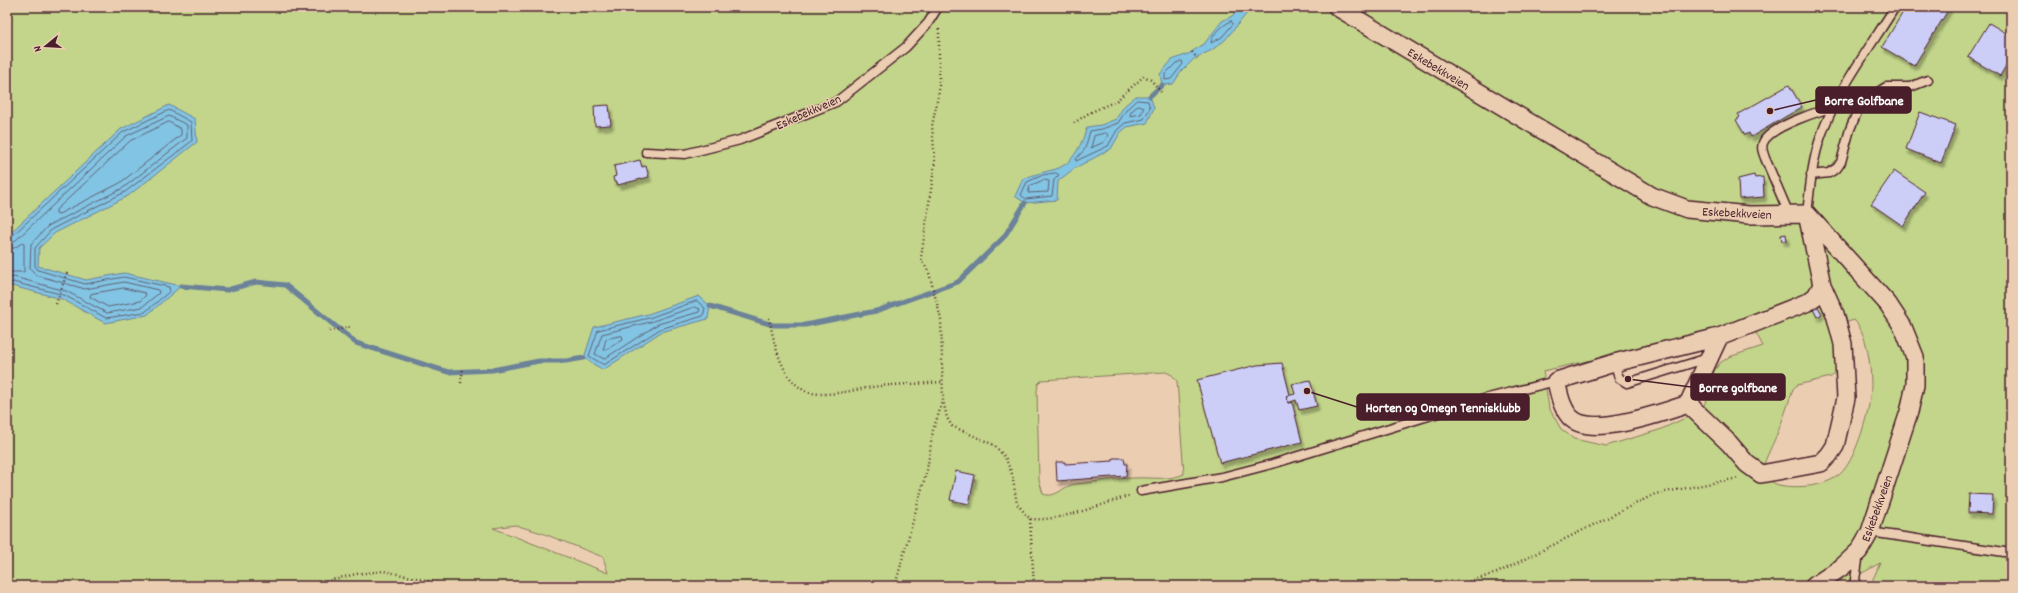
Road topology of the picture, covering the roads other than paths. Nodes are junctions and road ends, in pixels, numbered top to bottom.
1 (938, 7) edge
2 (1337, 7) edge
3 (1895, 7) edge
4 (1928, 80) dead end
5 (1861, 104) junction
6 (1834, 107) junction
7 (646, 152) dead end
8 (1811, 175) junction
9 (1789, 214) junction
10 (1806, 214) junction
11 (1822, 285) junction
12 (1719, 337) junction
13 (1711, 357) junction
14 (1614, 363) junction
15 (1556, 381) junction
16 (1688, 404) junction
17 (1141, 491) road end
18 (1870, 532) junction
19 (1859, 551) junction
20 (2011, 553) edge
21 (1814, 586) edge
22 (1854, 586) edge

1 - 7 lane, Eskebekkveien
2 - 9 street, Eskebekkveien
3 - 6 lane
4 - 5 lane
5 - 6 lane
5 - 8 lane
6 - 8 lane
6 - 9 lane
8 - 10 lane
9 - 10 street, Eskebekkveien
10 - 11 street
10 - 18 street, Eskebekkveien
11 - 12 street
11 - 16 street
12 - 13 street
12 - 14 street
13 - 14 lane
13 - 16 street
14 - 15 street
15 - 16 street
15 - 17 lane
18 - 19 street, Eskebekkveien
18 - 20 lane
19 - 21 street, Eskebekkveien
19 - 22 lane, Eskebekkveien

